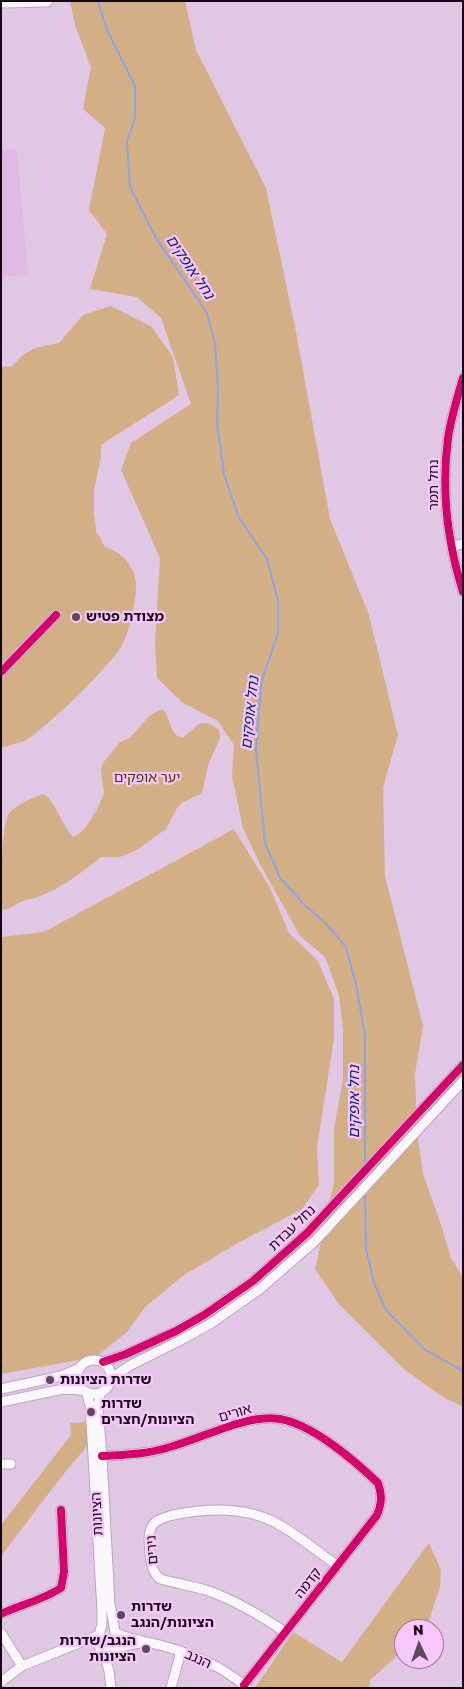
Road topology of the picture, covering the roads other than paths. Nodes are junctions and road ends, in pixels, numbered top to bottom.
1 (47, 1) edge
2 (1, 2) edge
3 (463, 378) edge
4 (458, 412) edge
5 (463, 544) edge
6 (451, 546) junction
7 (463, 592) edge
8 (56, 615) dead end
9 (1, 672) edge
10 (463, 1066) edge
11 (463, 1081) edge
12 (103, 1362) junction
13 (79, 1368) junction
14 (112, 1378) junction
15 (1, 1389) edge
16 (84, 1392) junction
17 (100, 1394) junction
18 (1, 1402) edge
19 (102, 1456) junction
20 (1, 1464) edge
21 (11, 1464) dead end
22 (381, 1492) joint
23 (61, 1510) dead end
24 (338, 1566) junction
25 (1, 1614) edge
26 (285, 1632) junction
27 (1, 1633) edge
28 (117, 1633) junction
29 (99, 1634) junction
30 (144, 1642) junction
31 (68, 1648) junction
32 (117, 1649) junction
33 (102, 1650) junction
34 (181, 1651) junction
35 (22, 1666) junction
36 (1, 1682) edge
37 (111, 1683) edge
38 (245, 1686) edge
39 (171, 1688) edge

1 - 2 main road
3 - 4 street, נחל תמר
4 - 6 street, נחל תמר
5 - 6 street
6 - 7 street, נחל תמר
8 - 9 street
10 - 12 street, נחל עבדת
11 - 14 street, נחל עבדת
12 - 13 street
12 - 14 street
13 - 15 street
13 - 16 street
14 - 17 street
16 - 17 street
16 - 18 street
16 - 29 street, הציונות
17 - 19 street, הציונות
19 - 22 street, אורים
19 - 28 street, הציונות
20 - 21 street
22 - 24 street, קדמה
23 - 25 street
24 - 26 street, קדמה
24 - 26 street, נירים
26 - 38 street, קדמה
27 - 35 street
28 - 29 street
28 - 30 street, הנגב
28 - 32 street
29 - 31 street
29 - 33 street
30 - 32 street, הנגב
30 - 34 street, הנגב
31 - 33 street
31 - 35 street
32 - 33 street
32 - 37 street
33 - 37 street
34 - 38 street, הנגב
34 - 39 street
35 - 36 street

